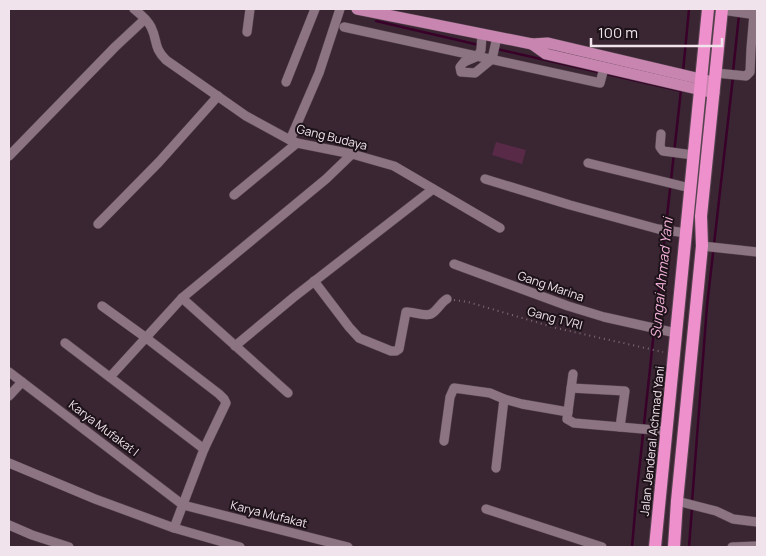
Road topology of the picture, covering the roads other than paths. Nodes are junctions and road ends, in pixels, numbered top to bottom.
1 (134, 9) edge
2 (250, 9) edge
3 (315, 9) edge
4 (340, 9) edge
5 (356, 9) edge
6 (708, 9) edge
7 (726, 11) edge
8 (754, 14) edge
9 (145, 19) junction
10 (344, 27) dead end
11 (246, 32) dead end
12 (532, 44) junction
13 (481, 46) junction
14 (494, 49) junction
15 (603, 72) junction
16 (675, 79) junction
17 (718, 81) junction
18 (286, 82) dead end
19 (695, 83) junction
20 (218, 96) junction
21 (661, 134) dead end
22 (294, 141) junction
23 (352, 154) junction
24 (688, 155) junction
25 (9, 156) edge
26 (588, 164) dead end
27 (485, 179) dead end
28 (686, 188) junction
29 (433, 189) junction
30 (234, 196) dead end
31 (98, 224) dead end
32 (500, 228) dead end
33 (686, 233) junction
34 (706, 247) junction
35 (757, 252) edge
36 (454, 264) dead end
37 (314, 281) junction
38 (182, 298) junction
39 (447, 299) road end
40 (102, 306) dead end
41 (676, 333) junction
42 (145, 337) junction
43 (65, 343) dead end
44 (235, 346) junction
45 (9, 372) edge
46 (573, 374) dead end
47 (110, 377) junction
48 (22, 382) junction
49 (672, 384) junction
50 (689, 384) junction
51 (571, 388) junction
52 (288, 393) dead end
53 (9, 396) edge
54 (504, 399) junction
55 (669, 401) junction
56 (687, 402) junction
57 (568, 412) junction
58 (620, 426) junction
59 (666, 431) junction
60 (444, 441) dead end
61 (204, 449) junction
62 (9, 462) edge
63 (496, 468) dead end
64 (682, 503) junction
65 (183, 505) junction
66 (486, 509) dead end
67 (757, 522) edge
68 (9, 525) edge
69 (174, 528) junction
70 (757, 546) edge
71 (69, 547) edge
72 (240, 547) edge
73 (348, 547) edge
74 (602, 547) edge
75 (655, 547) edge
76 (674, 547) edge
77 (732, 547) edge

1 - 9 street, Gang Budaya
2 - 11 street
3 - 18 street
4 - 22 street
5 - 13 main road
6 - 19 highway, Jalan Jenderal Achmad Yani
7 - 8 street
7 - 17 highway
8 - 17 street
9 - 20 street, Gang Budaya
9 - 25 street
10 - 13 street
12 - 14 main road
12 - 15 main road
12 - 16 main road
13 - 14 main road
13 - 14 street
13 - 14 street
14 - 15 street
15 - 16 main road
16 - 19 main road
17 - 19 main road
17 - 34 highway
19 - 24 highway, Jalan Jenderal Achmad Yani
20 - 22 street, Gang Budaya
20 - 31 street
21 - 24 street
22 - 23 street, Gang Budaya
22 - 30 street
23 - 29 street, Gang Budaya
23 - 38 street
24 - 28 highway, Jalan Jenderal Achmad Yani
26 - 28 street
27 - 33 street
28 - 33 highway, Jalan Jenderal Achmad Yani
29 - 32 street, Gang Budaya
29 - 37 street
33 - 41 highway, Jalan Jenderal Achmad Yani
34 - 35 street
34 - 50 highway
36 - 41 street, Gang Marina
37 - 39 street
37 - 44 street
38 - 42 street
38 - 44 street
40 - 42 street
41 - 49 highway, Jalan Jenderal Achmad Yani
42 - 47 street
42 - 61 street
43 - 47 street
44 - 52 street
45 - 48 street, Karya Mufakat I
46 - 51 street
47 - 61 street
48 - 53 street
48 - 65 street, Karya Mufakat I
49 - 50 highway
49 - 55 highway, Jalan Jenderal Achmad Yani
50 - 56 highway
51 - 57 street
51 - 58 street
54 - 57 street
54 - 60 street
54 - 63 street
55 - 56 highway
55 - 59 highway, Jalan Jenderal Achmad Yani
56 - 64 highway
57 - 58 street
58 - 59 street
59 - 75 highway, Jalan Jenderal Achmad Yani
61 - 65 street
62 - 69 street
64 - 67 street
64 - 76 highway
65 - 69 street
65 - 73 street, Karya Mufakat
66 - 74 street
68 - 71 street
69 - 72 street
70 - 77 street

